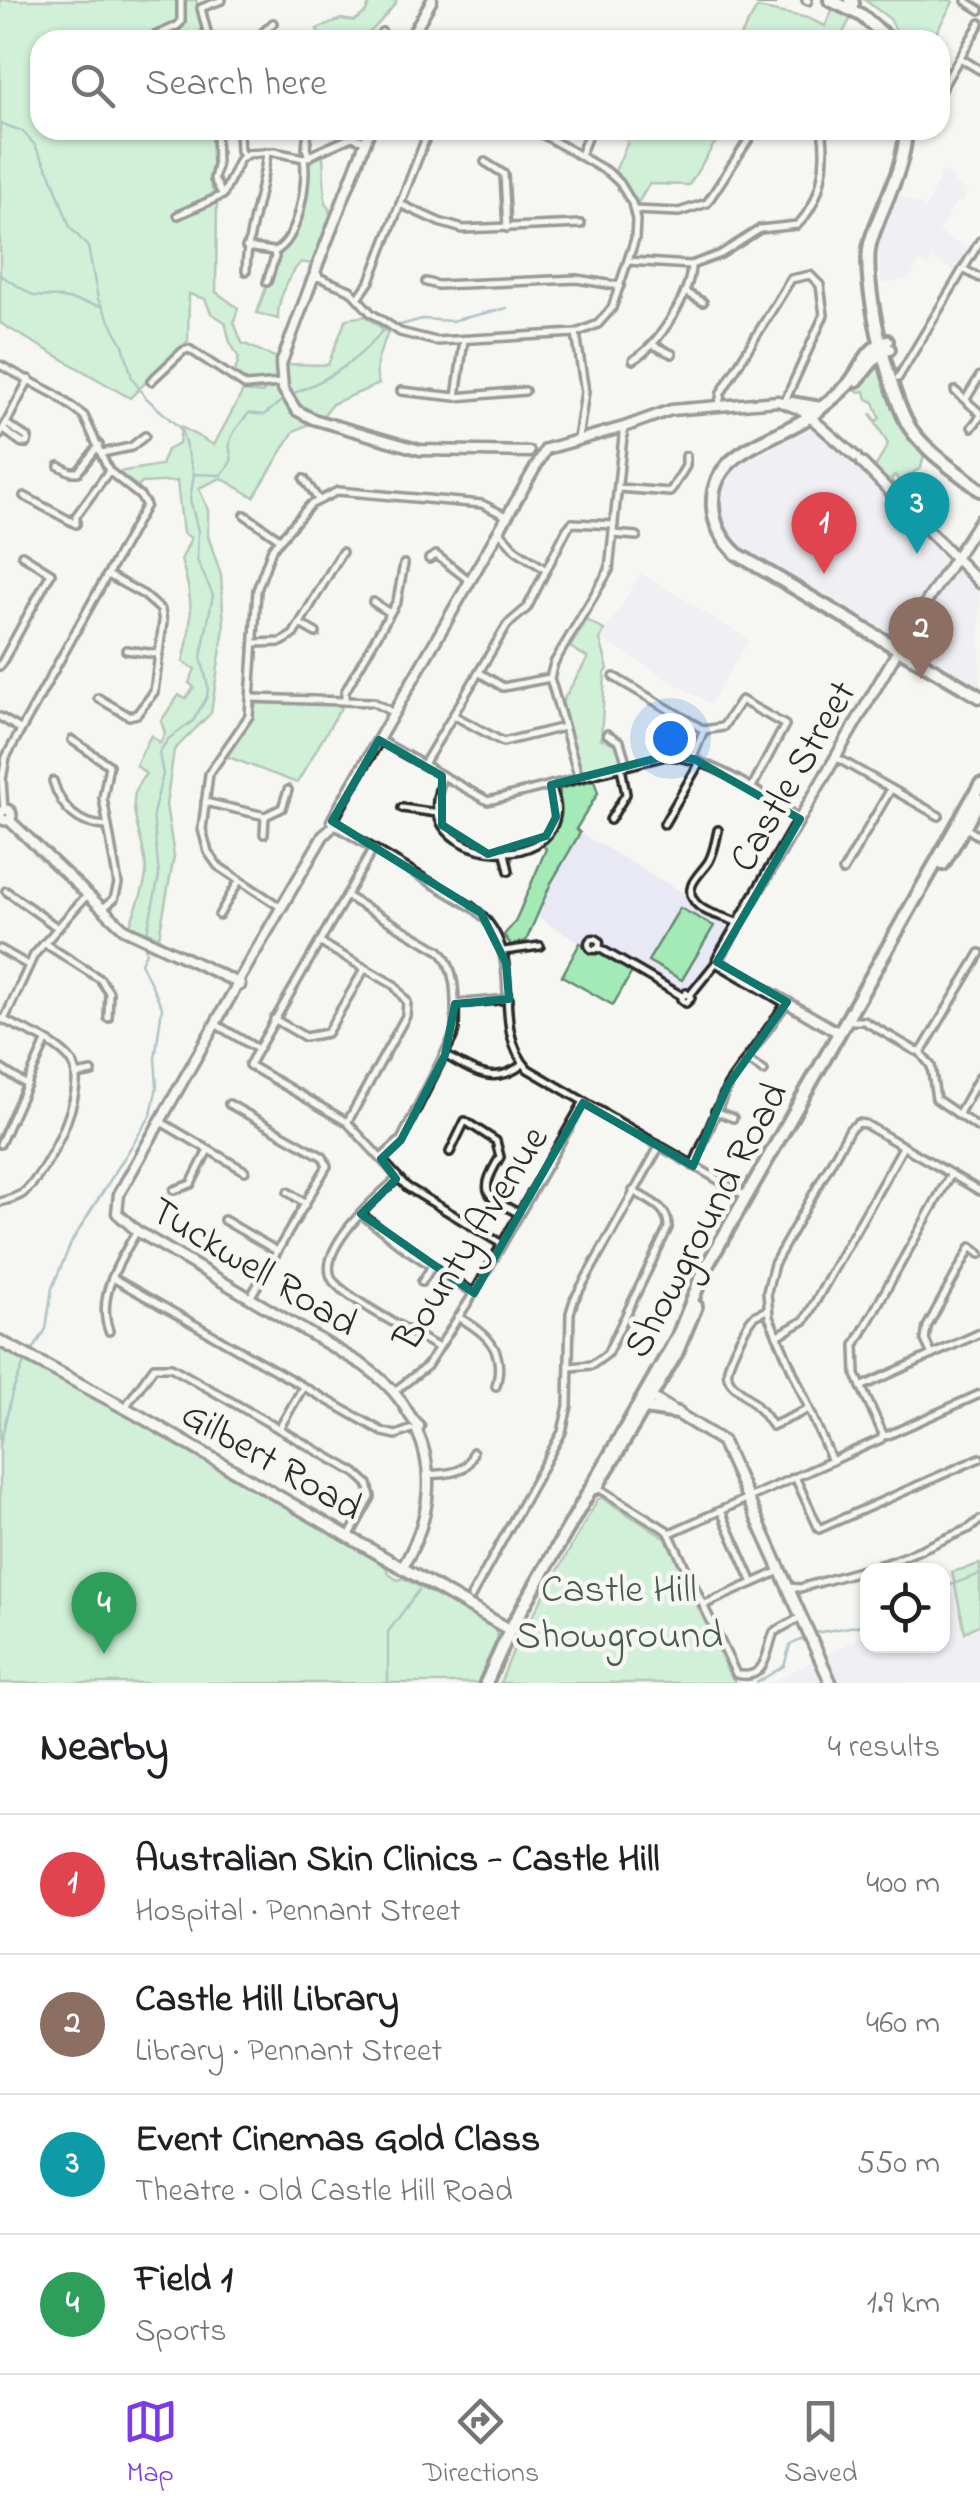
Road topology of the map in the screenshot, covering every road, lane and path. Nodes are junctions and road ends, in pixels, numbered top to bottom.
1 (181, 0) edge
2 (222, 0) edge
3 (432, 0) edge
4 (759, 0) edge
5 (774, 0) edge
6 (830, 0) edge
7 (966, 0) edge
8 (850, 1) edge
9 (980, 10) edge
10 (274, 23) dead end
11 (980, 23) edge
12 (169, 30) edge
13 (206, 30) edge
14 (266, 30) edge
15 (416, 30) edge
16 (878, 30) edge
17 (883, 30) edge
18 (960, 58) junction
19 (980, 70) edge
20 (950, 75) edge
21 (216, 140) edge
22 (240, 140) edge
23 (307, 140) edge
24 (345, 140) edge
25 (362, 140) edge
26 (425, 140) edge
27 (552, 140) edge
28 (586, 140) edge
29 (748, 140) edge
30 (822, 140) edge
31 (905, 140) edge
32 (366, 141) joint
33 (267, 152) junction
34 (244, 156) junction
35 (580, 156) junction
36 (307, 157) junction
37 (485, 162) dead end
38 (222, 195) junction
39 (400, 204) junction
40 (634, 210) junction
41 (178, 215) dead end
42 (581, 224) dead end
43 (506, 228) junction
44 (980, 241) edge
45 (246, 247) junction
46 (274, 252) junction
47 (628, 261) junction
48 (691, 265) junction
49 (963, 269) junction
50 (246, 271) dead end
51 (315, 275) junction
52 (980, 278) edge
53 (267, 282) dead end
54 (426, 282) dead end
55 (620, 286) junction
56 (686, 292) junction
57 (358, 297) junction
58 (704, 302) dead end
59 (576, 334) junction
60 (464, 340) junction
61 (654, 344) junction
62 (885, 346) junction
63 (672, 354) dead end
64 (633, 360) dead end
65 (0, 365) edge
66 (869, 366) junction
67 (980, 376) edge
68 (29, 379) junction
69 (895, 380) junction
70 (150, 381) dead end
71 (281, 382) junction
72 (401, 391) dead end
73 (525, 391) dead end
74 (956, 391) dead end
75 (456, 396) junction
76 (966, 400) junction
77 (788, 402) junction
78 (719, 404) junction
79 (821, 408) junction
80 (980, 415) edge
81 (814, 419) junction
82 (624, 427) junction
83 (791, 427) junction
84 (972, 427) dead end
85 (4, 430) edge
86 (145, 436) dead end
87 (578, 439) junction
88 (99, 445) junction
89 (932, 447) junction
90 (529, 452) junction
91 (542, 452) junction
92 (102, 453) junction
93 (686, 456) dead end
94 (536, 462) junction
95 (59, 466) dead end
96 (108, 471) junction
97 (304, 479) dead end
98 (980, 481) edge
99 (618, 488) junction
100 (980, 490) edge
101 (24, 496) dead end
102 (318, 499) junction
103 (245, 515) dead end
104 (506, 516) junction
105 (980, 520) edge
106 (614, 525) junction
107 (498, 530) junction
108 (613, 534) junction
109 (637, 536) dead end
110 (278, 538) junction
111 (342, 552) dead end
112 (22, 554) dead end
113 (954, 558) junction
114 (430, 560) dead end
115 (404, 564) dead end
116 (546, 570) junction
117 (108, 574) junction
118 (470, 581) junction
119 (980, 583) edge
120 (374, 602) dead end
121 (924, 607) dead end
122 (390, 613) junction
123 (915, 621) dead end
124 (300, 624) junction
125 (316, 633) dead end
126 (255, 643) junction
127 (900, 647) junction
128 (126, 650) dead end
129 (158, 654) junction
130 (0, 666) edge
131 (480, 674) junction
132 (614, 677) dead end
133 (550, 678) junction
134 (980, 694) edge
135 (98, 698) dead end
136 (252, 698) junction
137 (345, 701) junction
138 (394, 712) junction
139 (0, 716) edge
140 (455, 716) junction
141 (564, 728) junction
142 (20, 729) junction
143 (704, 730) junction
144 (607, 734) dead end
145 (72, 740) dead end
146 (378, 740) junction
147 (836, 757) junction
148 (692, 758) junction
149 (700, 762) junction
150 (424, 765) junction
151 (624, 766) junction
152 (442, 776) junction
153 (579, 778) junction
154 (52, 781) dead end
155 (980, 785) edge
156 (551, 786) junction
157 (751, 789) junction
158 (891, 789) junction
159 (288, 790) dead end
160 (980, 800) edge
161 (204, 802) junction
162 (402, 808) dead end
163 (437, 814) junction
164 (264, 816) junction
165 (939, 816) dead end
166 (4, 817) edge
167 (800, 819) junction
168 (610, 820) dead end
169 (332, 824) junction
170 (664, 824) dead end
171 (106, 826) junction
172 (718, 830) dead end
173 (962, 831) junction
174 (264, 834) dead end
175 (980, 838) edge
176 (373, 849) junction
177 (505, 853) junction
178 (508, 871) dead end
179 (843, 872) dead end
180 (238, 881) junction
181 (6, 891) dead end
182 (87, 895) junction
183 (346, 896) junction
184 (282, 908) junction
185 (102, 909) junction
186 (219, 914) dead end
187 (738, 924) junction
188 (58, 928) junction
189 (320, 942) junction
190 (44, 943) junction
191 (540, 946) dead end
192 (599, 948) dead end
193 (0, 949) edge
194 (504, 951) junction
195 (980, 954) edge
196 (718, 962) junction
197 (978, 962) edge
198 (28, 965) junction
199 (364, 969) junction
200 (236, 982) junction
201 (508, 999) junction
202 (786, 1002) junction
203 (455, 1004) junction
204 (108, 1018) dead end
205 (274, 1018) junction
206 (2, 1019) edge
207 (858, 1021) junction
208 (214, 1023) junction
209 (842, 1035) junction
210 (46, 1042) junction
211 (256, 1048) junction
212 (920, 1052) junction
213 (445, 1056) junction
214 (746, 1059) junction
215 (524, 1064) junction
216 (0, 1068) edge
217 (764, 1070) dead end
218 (92, 1072) dead end
219 (76, 1075) junction
220 (980, 1078) edge
221 (26, 1084) junction
222 (583, 1103) junction
223 (228, 1104) dead end
224 (715, 1111) junction
225 (958, 1115) junction
226 (733, 1118) dead end
227 (161, 1122) junction
228 (347, 1122) junction
229 (980, 1130) edge
230 (0, 1144) edge
231 (659, 1146) junction
232 (903, 1148) junction
233 (208, 1150) junction
234 (450, 1152) dead end
235 (381, 1159) junction
236 (692, 1166) junction
237 (245, 1171) dead end
238 (951, 1174) junction
239 (397, 1179) junction
240 (174, 1190) dead end
241 (980, 1191) edge
242 (288, 1192) dead end
243 (633, 1192) junction
244 (746, 1196) junction
245 (0, 1202) edge
246 (306, 1204) junction
247 (361, 1214) junction
248 (518, 1214) junction
249 (224, 1220) dead end
250 (137, 1231) junction
251 (500, 1243) junction
252 (277, 1251) junction
253 (980, 1254) edge
254 (432, 1266) junction
255 (113, 1278) junction
256 (422, 1282) dead end
257 (474, 1293) junction
258 (250, 1298) junction
259 (767, 1310) junction
260 (458, 1317) junction
261 (109, 1331) dead end
262 (980, 1334) edge
263 (777, 1336) junction
264 (0, 1341) edge
265 (437, 1347) junction
266 (932, 1355) junction
267 (570, 1367) junction
268 (496, 1386) dead end
269 (303, 1387) junction
270 (861, 1387) junction
271 (394, 1392) junction
272 (980, 1394) edge
273 (647, 1399) junction
274 (128, 1402) dead end
275 (809, 1410) junction
276 (678, 1413) joint
277 (414, 1428) junction
278 (279, 1429) junction
279 (883, 1436) junction
280 (472, 1452) dead end
281 (980, 1458) edge
282 (832, 1461) junction
283 (428, 1474) junction
284 (795, 1478) junction
285 (594, 1486) junction
286 (748, 1499) junction
287 (721, 1510) junction
288 (980, 1520) edge
289 (352, 1533) dead end
290 (670, 1533) junction
291 (402, 1568) junction
292 (780, 1571) junction
293 (754, 1583) junction
294 (788, 1587) junction
295 (470, 1598) dead end
296 (703, 1606) junction
297 (801, 1617) junction
298 (494, 1621) junction
299 (512, 1631) junction
300 (499, 1650) junction
301 (488, 1683) edge
302 (831, 1683) edge

1 - 12 street
2 - 13 street
3 - 15 street
4 - 5 street
6 - 16 main road
7 - 9 street
8 - 17 main road
10 - 14 street
11 - 18 street
18 - 19 street
18 - 20 street
21 - 38 street
22 - 34 street
23 - 36 street
24 - 36 street
25 - 32 street
26 - 39 street
27 - 35 street
28 - 35 street
29 - 40 street
30 - 48 street
31 - 62 main road
32 - 51 street
33 - 34 street
33 - 36 street
33 - 45 street
34 - 38 street
35 - 40 street
36 - 46 street
37 - 43 street
38 - 41 street
39 - 43 street
39 - 57 street
40 - 47 street
42 - 43 street
44 - 49 street
45 - 46 street
45 - 50 street
46 - 53 street
47 - 48 street
47 - 55 street
48 - 56 street
49 - 52 street
49 - 69 street
51 - 57 street
51 - 71 street
54 - 55 street
55 - 59 street
56 - 58 street
56 - 61 street
57 - 60 street
59 - 60 street
59 - 87 street
60 - 75 street
61 - 63 street
61 - 64 street
62 - 66 main road
62 - 69 main road
62 - 79 main road
65 - 68 street
66 - 69 main road
66 - 81 main road
67 - 76 street
68 - 85 street
68 - 88 street
69 - 89 main road
70 - 71 street
71 - 90 street
72 - 75 street
73 - 75 street
74 - 76 street
76 - 80 street
77 - 78 street
77 - 78 street
77 - 79 main road
77 - 81 street
77 - 83 main road
78 - 82 street
79 - 81 main road
80 - 84 street
81 - 83 main road
81 - 113 street
81 - 127 main road
82 - 87 street
82 - 99 street
83 - 127 main road
86 - 92 street
87 - 91 street
88 - 92 street
88 - 95 street
89 - 98 main road
89 - 100 main road
90 - 91 street
90 - 94 street
91 - 94 street
92 - 96 street
93 - 99 street
94 - 104 street, Tuckwell Road
96 - 101 street
96 - 117 street
97 - 102 street
99 - 106 street
102 - 104 street
102 - 110 street
103 - 110 street
104 - 107 street, Tuckwell Road
105 - 113 street
106 - 108 street
106 - 116 street
107 - 116 street
107 - 118 street, Tuckwell Road
108 - 109 street
108 - 133 street
110 - 126 street
111 - 124 street
112 - 130 street
113 - 119 street
113 - 121 street
114 - 118 street
115 - 122 street
116 - 131 street
117 - 129 street
117 - 142 street
118 - 138 street, Tuckwell Road
120 - 122 street
122 - 137 street
123 - 127 street, Castle Street
124 - 125 street
124 - 126 street
126 - 136 street
127 - 134 main road
127 - 147 street, Castle Street
128 - 129 street
129 - 135 street
131 - 133 street
131 - 140 street
132 - 143 street
133 - 141 street
136 - 137 street
136 - 161 street
137 - 138 street
138 - 146 street, Tuckwell Road
139 - 142 street
140 - 141 street
140 - 150 street
141 - 153 street
142 - 166 street
143 - 148 street
143 - 157 street
144 - 151 street
145 - 171 street
146 - 150 street
146 - 169 street, Tuckwell Road
147 - 158 street
147 - 167 street, Castle Street
148 - 149 street
148 - 151 street
149 - 157 street
149 - 170 street
150 - 152 street
151 - 153 street
151 - 168 street
152 - 156 street
152 - 163 street
153 - 156 street
154 - 171 street
155 - 173 main road, Showground Road
156 - 177 street
157 - 167 street
158 - 165 street
158 - 179 street
159 - 164 street
160 - 173 main road, Showground Road
161 - 164 street
161 - 180 street
162 - 163 street
163 - 177 street
164 - 174 street
166 - 182 street
167 - 187 street, Castle Street
169 - 176 street
169 - 184 street, Tuckwell Road
171 - 185 street
172 - 187 street
173 - 175 street
173 - 207 main road, Showground Road
173 - 209 main road, Showground Road
176 - 183 street
176 - 194 street
177 - 178 street
180 - 184 street
180 - 186 street
181 - 188 street
182 - 185 street
182 - 188 street
183 - 189 street
183 - 203 street
184 - 200 street, Tuckwell Road
185 - 200 street
187 - 196 street, Castle Street
188 - 190 street
189 - 199 street
189 - 205 street
190 - 198 street
190 - 204 street
191 - 194 street
192 - 196 street, Castle Street
193 - 198 street
194 - 201 street
195 - 197 street
196 - 202 street
197 - 212 street
198 - 206 street
199 - 205 street
199 - 228 street
200 - 208 street, Tuckwell Road
201 - 203 street
201 - 215 street
202 - 209 street
202 - 214 street
203 - 213 street
205 - 211 street
206 - 210 street
207 - 209 main road, Showground Road
207 - 212 street
208 - 211 street
208 - 227 street, Tuckwell Road
209 - 244 main road, Showground Road
209 - 273 main road, Showground Road
210 - 219 street
210 - 221 street
211 - 228 street
212 - 225 street
213 - 215 street
213 - 235 street
214 - 217 street
214 - 224 street
215 - 222 street
216 - 221 street
218 - 219 street
219 - 245 street
220 - 225 street
221 - 230 street
222 - 231 street
222 - 248 street, Bounty Avenue
223 - 246 street
224 - 226 street
224 - 236 street
225 - 229 street
227 - 233 street
227 - 250 street, Tuckwell Road
228 - 235 street
231 - 236 street
231 - 243 street
232 - 238 street
232 - 259 street
232 - 263 street
233 - 237 street
233 - 240 street
234 - 248 street
235 - 239 street
236 - 244 street
238 - 241 street
238 - 270 street
239 - 247 street
239 - 251 street
242 - 246 street
243 - 267 street
243 - 267 street
244 - 273 main road, Showground Road
246 - 252 street
247 - 254 street
247 - 265 street
248 - 251 street, Bounty Avenue
249 - 252 street
250 - 255 street
250 - 258 street, Tuckwell Road
251 - 257 street, Bounty Avenue
252 - 258 street
253 - 266 street
254 - 256 street
254 - 257 street
255 - 261 street
255 - 269 street
257 - 260 street, Bounty Avenue
258 - 271 street, Tuckwell Road
259 - 263 street
259 - 275 street
260 - 265 street, Bounty Avenue
260 - 268 street
262 - 266 street
263 - 275 street
264 - 291 main road, Gilbert Road
265 - 271 street, Bounty Avenue
266 - 270 street
267 - 295 street
269 - 277 street
269 - 278 street
270 - 279 street
271 - 277 street, Tuckwell Road
272 - 279 street
273 - 276 main road
273 - 285 main road, Showground Road
274 - 278 street
275 - 282 street
276 - 286 main road
277 - 283 street, Tuckwell Road
278 - 289 street
279 - 282 street
280 - 283 street
281 - 284 street
282 - 284 street
283 - 291 street, Tuckwell Road
284 - 286 street
285 - 290 street
285 - 299 main road, Showground Road
286 - 287 street
286 - 292 main road
287 - 290 street
287 - 293 street
288 - 294 street
290 - 296 street
291 - 298 main road, Gilbert Road
292 - 293 street
292 - 294 main road
293 - 296 street
294 - 297 main road
296 - 297 street
297 - 302 main road
298 - 299 main road, Gilbert Road
298 - 300 main road
299 - 300 main road, Showground Road
299 - 301 main road, Showground Road
300 - 301 main road, Showground Road

